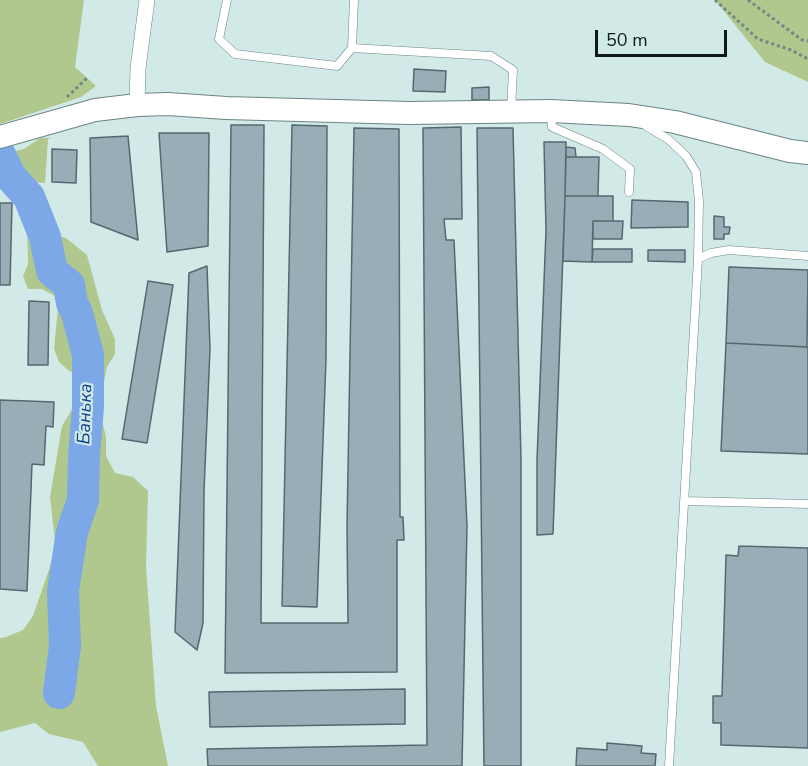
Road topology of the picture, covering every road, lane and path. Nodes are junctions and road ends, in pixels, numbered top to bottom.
1 (147, 0) edge
2 (227, 0) edge
3 (354, 0) edge
4 (715, 0) edge
5 (748, 0) edge
6 (808, 41) edge
7 (352, 48) junction
8 (808, 59) edge
9 (87, 78) dead end
10 (63, 101) dead end
11 (137, 105) junction
12 (551, 111) junction
13 (511, 112) junction
14 (629, 115) junction
15 (8, 135) edge
16 (808, 153) edge
17 (629, 192) dead end
18 (808, 256) edge
19 (698, 259) junction
20 (684, 501) junction
21 (808, 504) edge
22 (669, 766) edge

1 - 11 street
2 - 7 lane
3 - 7 lane
4 - 8 path
5 - 6 path
7 - 13 lane
9 - 10 path
11 - 13 main road
11 - 15 main road
12 - 13 main road
12 - 14 main road
12 - 17 lane
14 - 16 main road
14 - 19 lane
18 - 19 lane
19 - 20 lane
20 - 21 lane
20 - 22 lane

